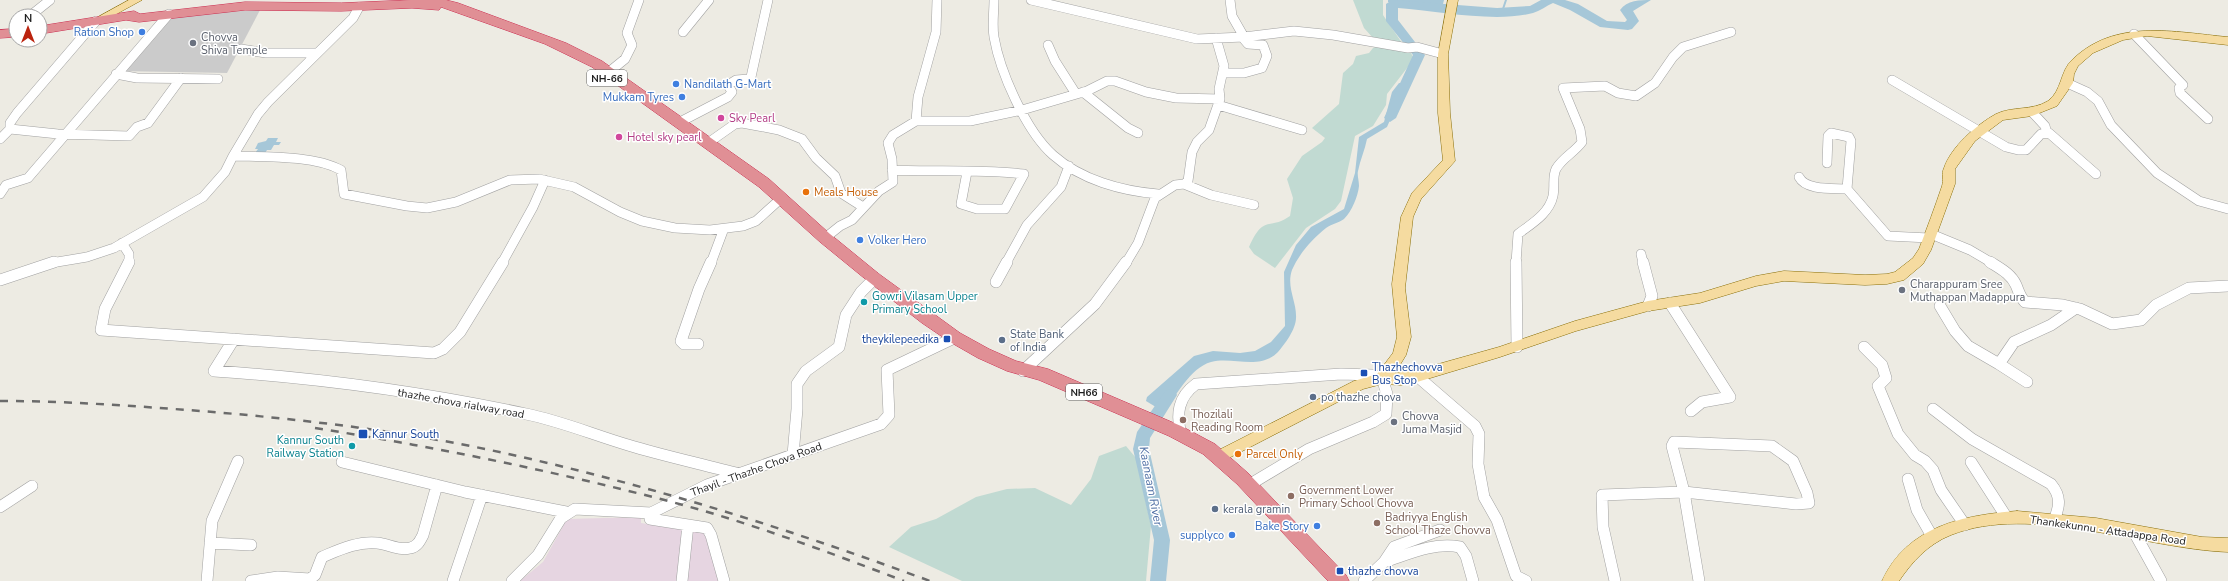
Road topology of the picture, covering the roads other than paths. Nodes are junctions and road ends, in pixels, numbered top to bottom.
1 (50, 0) edge
2 (404, 0) edge
3 (426, 0) edge
4 (639, 0) edge
5 (709, 0) edge
6 (768, 0) edge
7 (938, 0) edge
8 (994, 0) edge
9 (1031, 0) edge
10 (1230, 0) edge
11 (132, 2) edge
12 (1053, 2) edge
13 (360, 5) junction
14 (1452, 5) edge
15 (40, 8) edge
16 (170, 12) junction
17 (125, 16) junction
18 (96, 21) junction
19 (48, 29) edge
20 (683, 32) dead end
21 (1731, 32) dead end
22 (2134, 34) junction
23 (1243, 37) junction
24 (1216, 38) junction
25 (2228, 41) edge
26 (1048, 46) dead end
27 (241, 49) dead end
28 (316, 53) junction
29 (1443, 54) junction
30 (609, 72) junction
31 (1223, 73) junction
32 (116, 74) junction
33 (181, 78) junction
34 (218, 79) dead end
35 (1892, 80) dead end
36 (2067, 83) junction
37 (1080, 93) junction
38 (1219, 102) junction
39 (1022, 110) junction
40 (2032, 112) junction
41 (2208, 119) dead end
42 (916, 121) junction
43 (680, 122) junction
44 (10, 128) junction
45 (1302, 130) dead end
46 (1981, 131) junction
47 (1138, 133) dead end
48 (2047, 133) junction
49 (66, 134) junction
50 (0, 139) edge
51 (708, 143) junction
52 (233, 156) junction
53 (1827, 163) dead end
54 (1069, 166) junction
55 (892, 170) junction
56 (967, 172) junction
57 (2096, 174) dead end
58 (1799, 177) dead end
59 (545, 180) junction
60 (1184, 184) junction
61 (3, 185) edge
62 (1847, 189) junction
63 (0, 194) edge
64 (1158, 194) junction
65 (779, 201) junction
66 (1254, 205) dead end
67 (863, 207) junction
68 (2228, 209) edge
69 (724, 231) junction
70 (822, 236) junction
71 (1930, 236) junction
72 (122, 244) junction
73 (1641, 254) dead end
74 (875, 278) junction
75 (0, 280) edge
76 (996, 282) dead end
77 (2228, 286) edge
78 (1670, 304) junction
79 (1648, 306) junction
80 (1940, 306) dead end
81 (2076, 308) junction
82 (954, 338) junction
83 (234, 339) junction
84 (698, 344) dead end
85 (1517, 347) junction
86 (1864, 347) dead end
87 (1999, 364) junction
88 (1023, 371) junction
89 (1417, 376) junction
90 (1382, 378) junction
91 (2028, 382) dead end
92 (1933, 409) dead end
93 (1691, 411) dead end
94 (1174, 435) junction
95 (793, 455) junction
96 (1218, 457) junction
97 (238, 462) dead end
98 (342, 462) dead end
99 (1971, 462) dead end
100 (739, 474) junction
101 (1908, 479) dead end
102 (437, 485) junction
103 (1249, 485) junction
104 (32, 486) dead end
105 (1684, 492) junction
106 (482, 495) junction
107 (0, 507) edge
108 (566, 512) junction
109 (651, 512) junction
110 (2007, 518) junction
111 (2054, 520) junction
112 (1965, 524) junction
113 (688, 525) junction
114 (1440, 530) dead end
115 (2134, 532) junction
116 (1933, 538) junction
117 (210, 543) junction
118 (251, 545) dead end
119 (2228, 545) edge
120 (1384, 562) junction
121 (207, 581) edge
122 (251, 581) edge
123 (453, 581) edge
124 (512, 581) edge
125 (682, 581) edge
126 (724, 581) edge
127 (1340, 581) edge
128 (1364, 581) edge
129 (1473, 581) edge
130 (1526, 581) edge
131 (1615, 581) edge
132 (1700, 581) edge
133 (1890, 581) edge
134 (2162, 581) edge

1 - 15 street
2 - 13 highway
3 - 30 highway, NH66
4 - 30 street
5 - 20 street
6 - 43 street
7 - 42 street
8 - 39 street
9 - 12 street
10 - 23 street
11 - 17 main road
11 - 18 main road
12 - 24 street
13 - 16 highway, NH-66
13 - 28 street
13 - 65 highway, NH-66
14 - 29 main road
16 - 17 highway, NH-66
16 - 32 street
17 - 18 highway
18 - 19 highway
18 - 44 street
21 - 85 street
22 - 25 main road
22 - 36 main road
22 - 41 street
23 - 24 street
23 - 29 street
23 - 31 street
24 - 31 street
26 - 37 street
27 - 28 street
28 - 52 street
29 - 90 main road
30 - 43 highway, NH66
31 - 38 street
32 - 33 street
32 - 49 street
33 - 34 street
33 - 49 street
35 - 46 street
36 - 40 main road
36 - 68 street
37 - 38 street
37 - 39 street
37 - 47 street
38 - 45 street
38 - 60 street
39 - 42 street
39 - 54 street
40 - 46 main road
40 - 48 street
42 - 55 street
43 - 51 highway, NH66
44 - 49 street
44 - 50 street
46 - 48 street
46 - 71 main road
48 - 57 street
49 - 61 street
51 - 65 highway, NH66
51 - 67 street
52 - 59 street
52 - 72 street
53 - 62 street
54 - 64 street
54 - 76 street
55 - 56 street
55 - 67 street
56 - 56 street
58 - 62 street
59 - 69 street
59 - 83 street
60 - 64 street
60 - 66 street
61 - 63 street
62 - 71 street
64 - 88 street
65 - 69 street
65 - 70 highway, NH66
67 - 70 street
69 - 84 street
70 - 74 highway, NH66
71 - 78 main road
71 - 81 street
72 - 75 street
72 - 83 street
73 - 79 street
74 - 82 highway, NH66
74 - 95 street
77 - 81 street
78 - 79 main road
78 - 93 street
79 - 85 main road
80 - 87 street
81 - 87 street
82 - 88 highway, NH66
82 - 95 street, Thayil - Thazhe Chova Road
83 - 100 street, thazhe chova rialway road
85 - 89 main road
86 - 112 street
87 - 91 street
88 - 94 highway, NH66
89 - 90 main road
89 - 130 street
90 - 94 street
90 - 96 main road
90 - 103 street
92 - 111 street
94 - 96 highway, NH66
95 - 100 street, Thayil - Thazhe Chova Road
96 - 103 highway, NH66
97 - 117 street
98 - 102 street, Thayil - Thazhe Chova Road
99 - 110 street
100 - 109 street, Thayil - Thazhe Chova Road
101 - 116 street
102 - 106 street, Thayil - Thazhe Chova Road
102 - 122 street
103 - 127 highway, NH66
104 - 107 street
105 - 105 street
105 - 131 street
105 - 132 street
106 - 108 street, Thayil - Thazhe Chova Road
106 - 123 street
108 - 109 street, Thayil - Thazhe Chova Road
108 - 124 street
109 - 113 street
110 - 111 main road, Thankekunnu - Attadappa Road
110 - 112 main road, Thankekunnu - Attadappa Road
111 - 115 main road, Thankekunnu - Attadappa Road
112 - 116 main road, Thankekunnu - Attadappa Road
113 - 125 street
113 - 126 street
114 - 120 street
115 - 119 main road, Thankekunnu - Attadappa Road
115 - 134 street
116 - 133 main road, Thankekunnu - Attadappa Road
117 - 118 street
117 - 121 street
120 - 128 street
120 - 129 street

